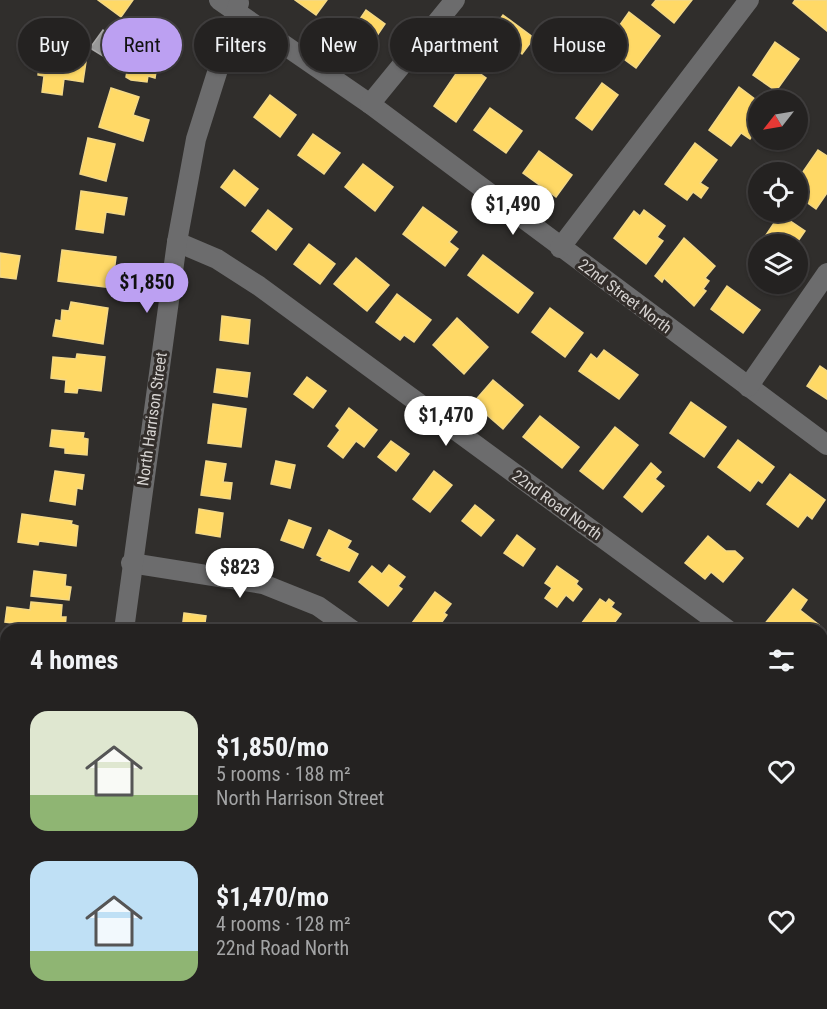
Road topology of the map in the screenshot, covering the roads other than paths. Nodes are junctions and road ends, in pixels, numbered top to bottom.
1 (219, 0) edge
2 (455, 0) edge
3 (749, 0) edge
4 (238, 6) edge
5 (370, 105) junction
6 (177, 242) junction
7 (560, 248) junction
8 (827, 273) edge
9 (748, 387) junction
10 (827, 445) edge
11 (131, 563) junction
12 (125, 624) edge
13 (344, 624) edge
14 (720, 624) edge

1 - 4 street, 22nd Street North
2 - 5 street
3 - 7 street
4 - 5 street, 22nd Street North
4 - 6 street, North Harrison Street
5 - 7 street, 22nd Street North
6 - 11 street, North Harrison Street
6 - 14 street, 22nd Road North
7 - 9 street, 22nd Street North
8 - 9 street
9 - 10 street, 22nd Street North
11 - 12 street, North Harrison Street
11 - 13 street

